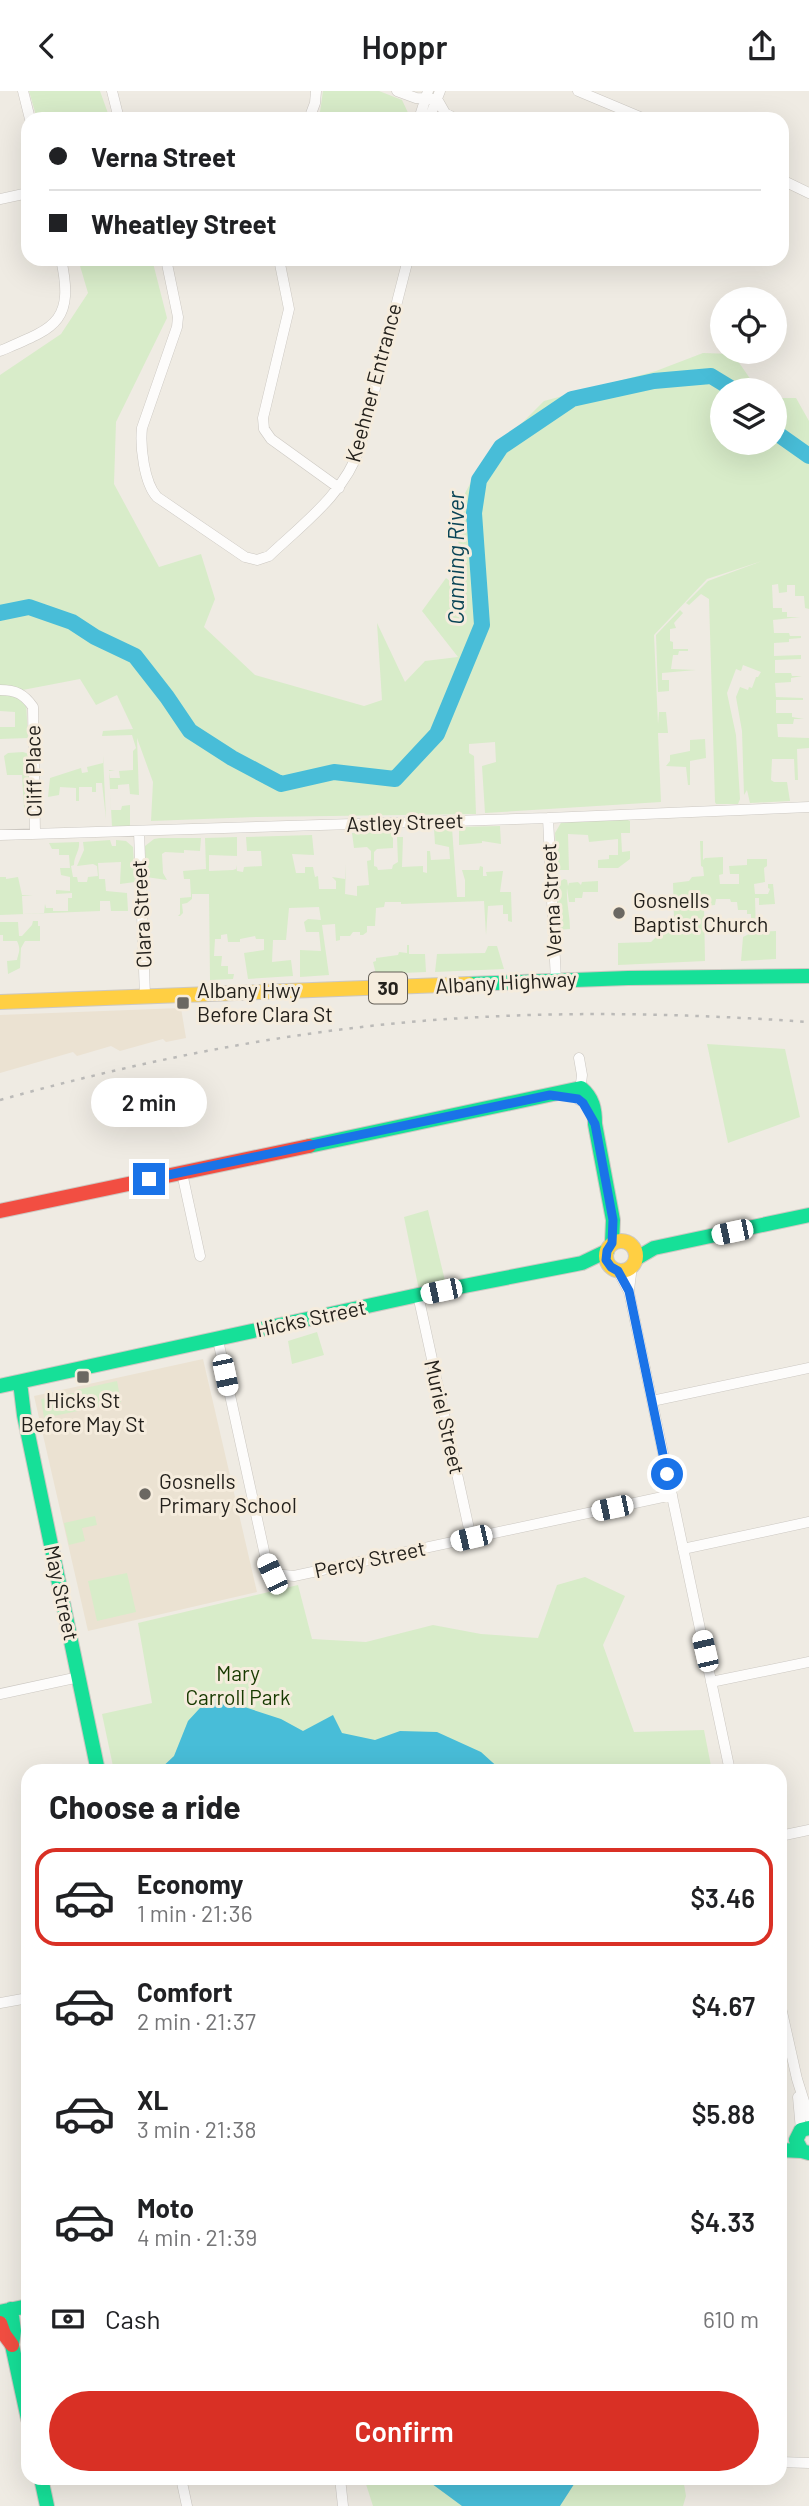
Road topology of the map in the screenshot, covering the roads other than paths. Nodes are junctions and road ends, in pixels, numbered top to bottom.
1 (23, 91) edge
2 (112, 91) edge
3 (316, 91) edge
4 (397, 91) edge
5 (578, 91) edge
6 (432, 95) edge
7 (28, 112) edge
8 (117, 112) edge
9 (312, 112) edge
10 (423, 112) edge
11 (447, 112) edge
12 (628, 112) edge
13 (789, 183) edge
14 (809, 193) edge
15 (21, 194) edge
16 (0, 199) edge
17 (62, 266) edge
18 (167, 266) edge
19 (280, 266) edge
20 (406, 266) edge
21 (0, 351) edge
22 (339, 488) junction
23 (0, 690) edge
24 (809, 807) edge
25 (548, 818) junction
26 (139, 831) junction
27 (35, 833) junction
28 (0, 835) edge
29 (807, 974) edge
30 (556, 981) junction
31 (145, 996) junction
32 (0, 1002) edge
33 (579, 1058) dead end
34 (580, 1094) junction
35 (182, 1173) junction
36 (0, 1211) edge
37 (809, 1215) edge
38 (622, 1255) junction
39 (200, 1256) dead end
40 (418, 1295) junction
41 (218, 1340) junction
42 (809, 1368) edge
43 (10, 1384) edge
44 (652, 1401) junction
45 (672, 1495) junction
46 (809, 1522) edge
47 (471, 1538) junction
48 (683, 1549) junction
49 (809, 1662) edge
50 (79, 1677) junction
51 (712, 1682) junction
52 (0, 1694) edge
53 (98, 1764) edge
54 (729, 1764) edge
55 (809, 1830) edge
56 (787, 1835) edge
57 (21, 1999) edge
58 (0, 2003) edge
59 (787, 2034) edge
60 (797, 2079) junction
61 (809, 2117) edge
62 (802, 2130) edge
63 (787, 2151) edge
64 (805, 2152) edge
65 (809, 2166) edge
66 (5, 2311) edge
67 (0, 2323) edge
68 (12, 2345) junction
69 (21, 2387) edge
70 (787, 2462) edge
71 (809, 2463) edge
72 (42, 2485) edge
73 (182, 2485) edge
74 (341, 2485) edge
75 (47, 2506) edge
76 (187, 2506) edge
77 (343, 2506) edge

1 - 7 street
2 - 8 street
3 - 9 street
4 - 6 street
5 - 12 street
6 - 10 street
6 - 11 street
13 - 14 street
15 - 16 street
17 - 21 street
18 - 22 street, Keehner Entrance
19 - 22 street
20 - 22 street, Keehner Entrance
23 - 27 street, Cliff Place
24 - 25 street, Astley Street
25 - 26 street, Astley Street
25 - 30 street, Verna Street
26 - 27 street, Astley Street
26 - 31 street, Clara Street
27 - 28 street, Astley Street
29 - 30 main road, Albany Highway / 30
30 - 31 main road, Albany Highway / 30
31 - 32 main road, Albany Highway / 30
33 - 34 street
34 - 35 main road
34 - 38 main road
35 - 36 main road
35 - 39 street
37 - 38 main road
38 - 40 main road, Hicks Street
38 - 44 street
40 - 41 main road, Hicks Street
40 - 47 street, Muriel Street
41 - 43 main road, Hicks Street
41 - 47 street, Percy Street
42 - 44 street
43 - 50 main road, May Street
44 - 45 street
45 - 47 street, Percy Street
45 - 48 street
46 - 48 street
48 - 51 street
49 - 51 street
50 - 52 street
50 - 53 main road, May Street
51 - 54 street
55 - 56 street
57 - 58 street
59 - 60 street
60 - 61 street
60 - 62 street
62 - 64 main road
63 - 64 main road
64 - 65 street
66 - 68 main road
67 - 68 main road
68 - 69 main road
70 - 71 street
72 - 75 main road
73 - 76 street
74 - 77 street

